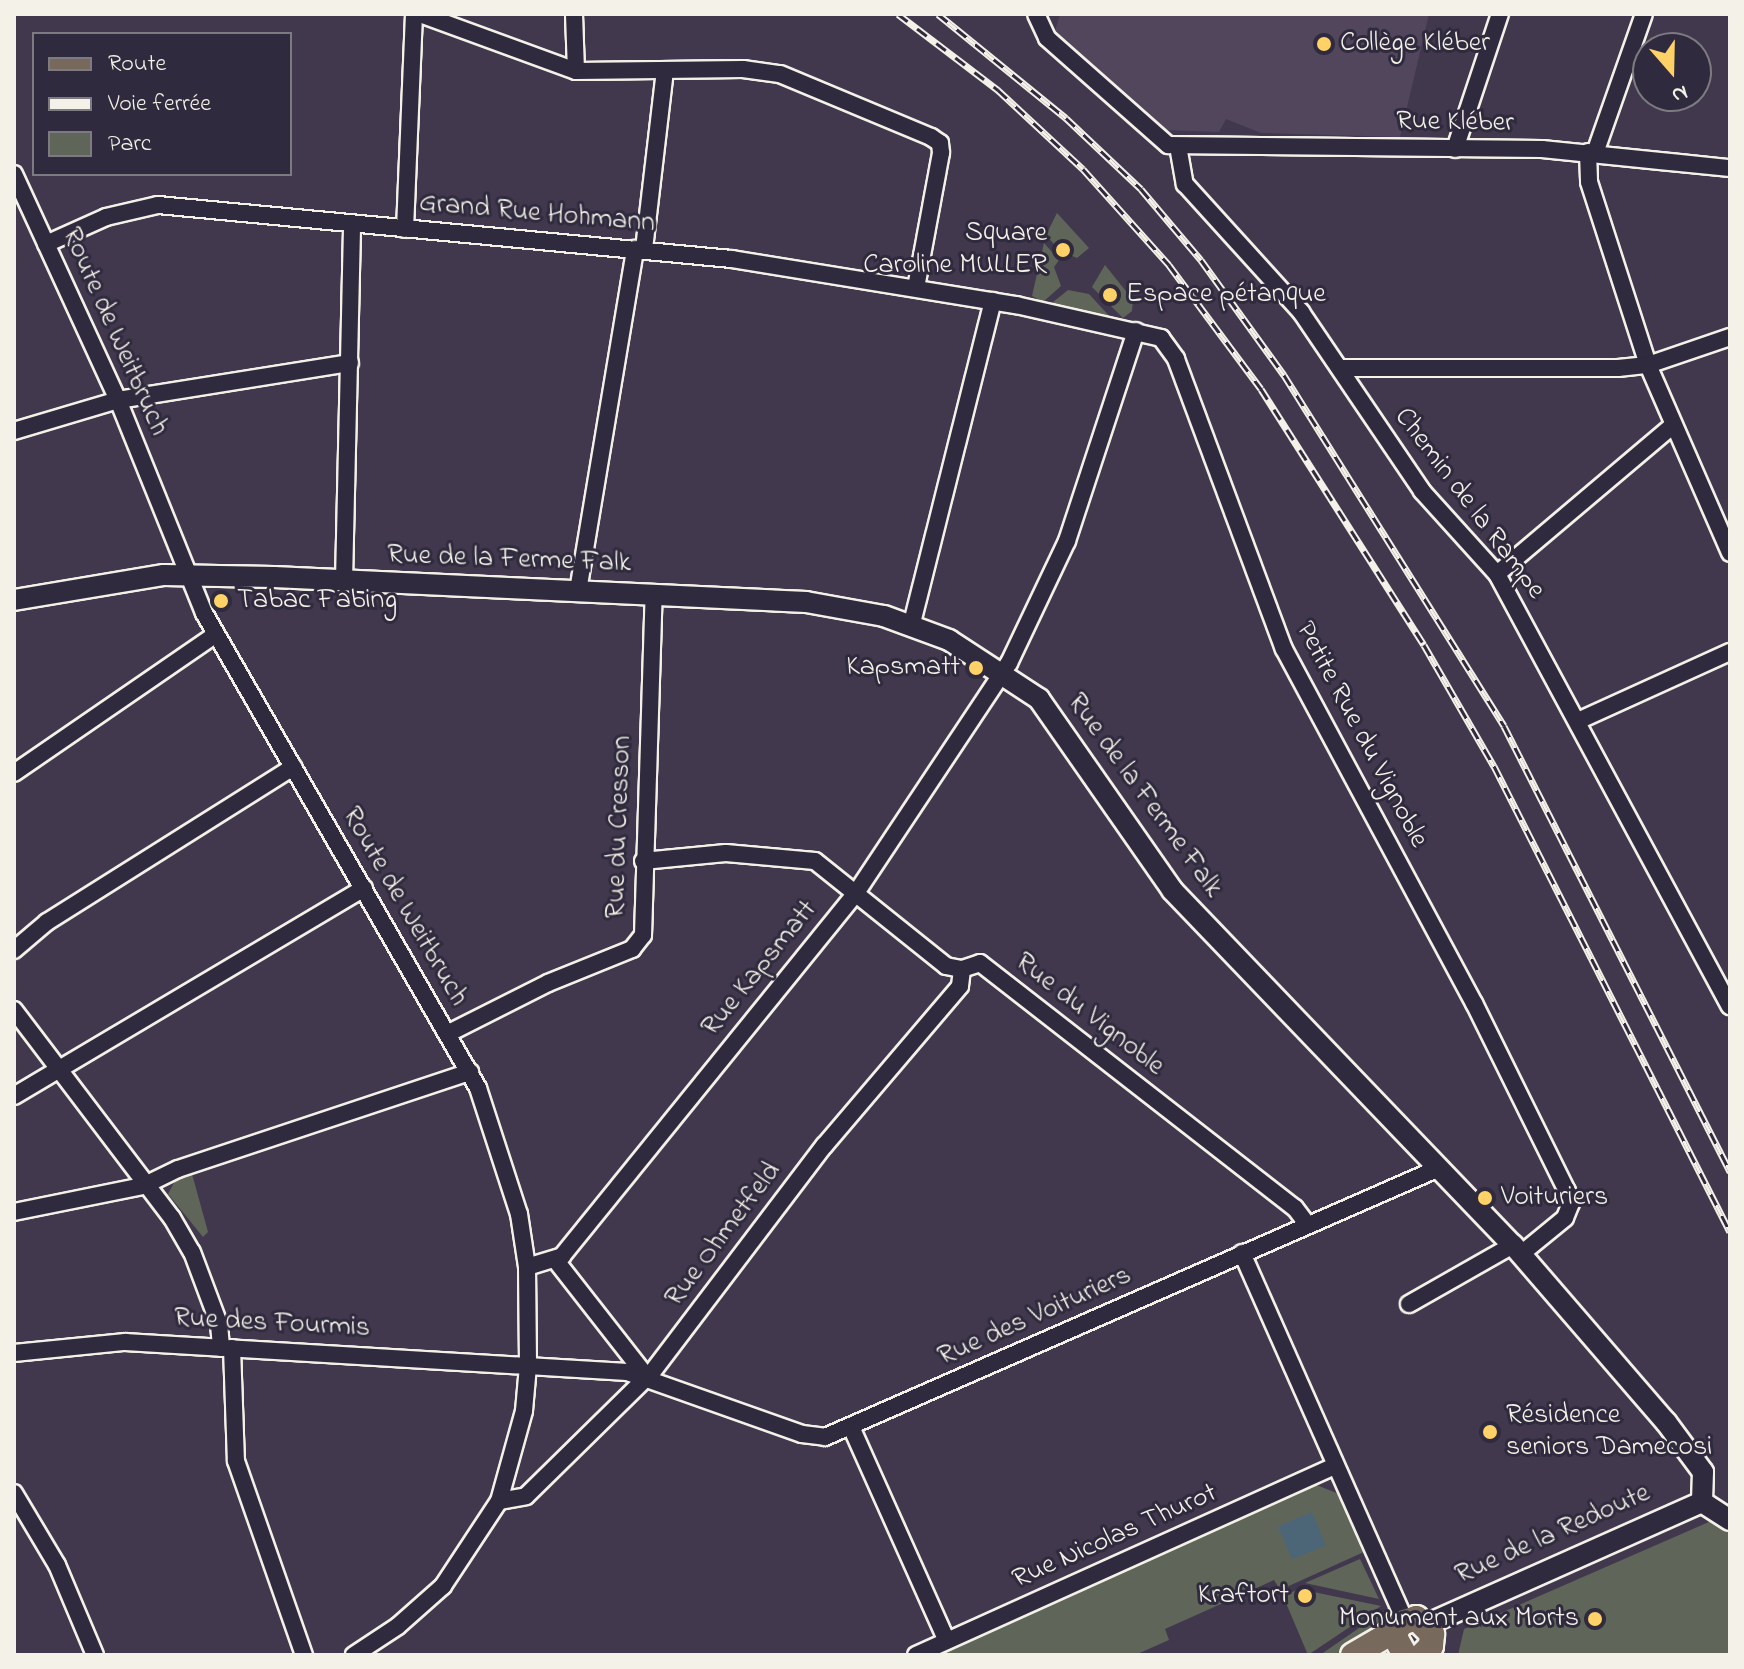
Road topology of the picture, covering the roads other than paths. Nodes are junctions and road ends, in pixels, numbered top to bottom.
1 (414, 14) edge
2 (420, 14) edge
3 (574, 14) edge
4 (1036, 14) edge
5 (1500, 14) edge
6 (1644, 14) edge
7 (576, 71) junction
8 (665, 71) junction
9 (1178, 146) junction
10 (1455, 149) junction
11 (1591, 153) junction
12 (1730, 168) edge
13 (14, 174) edge
14 (352, 226) junction
15 (405, 229) junction
16 (46, 244) junction
17 (639, 249) junction
18 (916, 288) junction
19 (993, 301) junction
20 (1027, 309) joint
21 (1136, 331) junction
22 (1730, 337) edge
23 (350, 363) junction
24 (1648, 365) junction
25 (1342, 368) junction
26 (118, 400) junction
27 (1672, 426) junction
28 (14, 431) edge
29 (1730, 553) edge
30 (1497, 574) junction
31 (188, 575) junction
32 (344, 581) junction
33 (578, 591) junction
34 (654, 594) junction
35 (14, 600) edge
36 (912, 623) junction
37 (216, 634) junction
38 (1730, 652) edge
39 (1002, 671) junction
40 (1580, 720) junction
41 (293, 767) junction
42 (14, 773) edge
43 (643, 861) junction
44 (364, 888) junction
45 (856, 893) junction
46 (14, 950) edge
47 (962, 969) junction
48 (1730, 1006) edge
49 (14, 1010) edge
50 (447, 1034) junction
51 (63, 1069) junction
52 (470, 1072) junction
53 (14, 1096) edge
54 (1439, 1168) junction
55 (148, 1183) junction
56 (14, 1212) edge
57 (1308, 1225) junction
58 (1517, 1249) junction
59 (1242, 1253) junction
60 (557, 1262) junction
61 (527, 1267) junction
62 (1409, 1304) dead end
63 (226, 1348) junction
64 (14, 1353) edge
65 (528, 1366) junction
66 (647, 1377) junction
67 (852, 1429) junction
68 (1335, 1466) junction
69 (14, 1493) edge
70 (499, 1501) junction
71 (1702, 1502) junction
72 (1730, 1520) edge
73 (947, 1641) junction
74 (1413, 1643) edge
75 (95, 1655) edge
76 (304, 1655) edge
77 (354, 1655) edge
78 (916, 1655) edge
79 (1353, 1655) edge

1 - 15 street
2 - 7 street
3 - 7 street
4 - 9 street
5 - 10 street
6 - 11 street
7 - 8 street
8 - 17 street
8 - 18 street
9 - 10 street, Rue Kléber
9 - 25 street, Chemin de la Rampe
10 - 11 street, Rue Kléber
11 - 12 street, Rue Kléber
11 - 24 street
13 - 16 street, Route de Weitbruch
14 - 15 street, Grand Rue Hohmann
14 - 16 street, Grand Rue Hohmann
14 - 23 street
15 - 17 street, Grand Rue Hohmann
16 - 26 street, Route de Weitbruch
17 - 18 street, Grand Rue Hohmann
17 - 33 street
18 - 19 street, Grand Rue Hohmann
19 - 20 street, Grand Rue Hohmann
19 - 36 street
20 - 21 street, Petite Rue du Vignoble
21 - 39 street, Rue Kapsmatt
21 - 58 street, Petite Rue du Vignoble
22 - 24 street
23 - 26 street
23 - 32 street
24 - 25 street
24 - 27 street
25 - 30 street, Chemin de la Rampe
26 - 28 street
26 - 31 street, Route de Weitbruch
27 - 29 street
27 - 30 street
30 - 40 street, Chemin de la Rampe
31 - 32 street, Rue de la Ferme Falk
31 - 35 street, Rue de la Ferme Falk
31 - 37 street, Route de Weitbruch
32 - 33 street, Rue de la Ferme Falk
33 - 34 street, Rue de la Ferme Falk
34 - 36 street, Rue de la Ferme Falk
34 - 43 street, Rue du Cresson
36 - 39 street, Rue de la Ferme Falk
37 - 41 street, Route de Weitbruch
37 - 42 street
38 - 40 street
39 - 45 street, Rue Kapsmatt
39 - 54 street, Rue de la Ferme Falk
40 - 48 street, Chemin de la Rampe
41 - 44 street, Route de Weitbruch
41 - 46 street
43 - 45 street, Rue du Vignoble
43 - 50 street, Rue du Cresson
44 - 50 street, Route de Weitbruch
44 - 51 street
45 - 47 street, Rue du Vignoble
45 - 60 street, Rue Kapsmatt
47 - 57 street, Rue du Vignoble
47 - 66 street, Rue Ohmetfeld
49 - 51 street
50 - 52 street, Route de Weitbruch
51 - 53 street
51 - 55 street
52 - 55 street
52 - 61 street, Route de Weitbruch
54 - 57 street, Rue des Voituriers
54 - 58 street, Rue de la Ferme Falk
55 - 56 street
55 - 63 street
57 - 59 street, Rue des Voituriers
58 - 62 street
58 - 71 street, Rue de la Ferme Falk
59 - 67 street, Rue des Voituriers
59 - 68 street
60 - 61 street
60 - 66 street
61 - 65 street, Route de Weitbruch
63 - 64 street, Rue des Fourmis
63 - 65 street, Rue des Fourmis
63 - 76 street
65 - 66 street, Rue des Voituriers
65 - 70 street, Route de Weitbruch
66 - 67 street, Rue des Voituriers
66 - 70 street, Rue Ohmetfeld
67 - 73 street
68 - 73 street, Rue Nicolas Thurot
68 - 74 street
69 - 75 street
70 - 77 street, Route de Weitbruch
71 - 72 street
71 - 74 street, Rue de la Redoute
73 - 78 street, Rue Nicolas Thurot
74 - 79 main road, Rue de la Redoute

